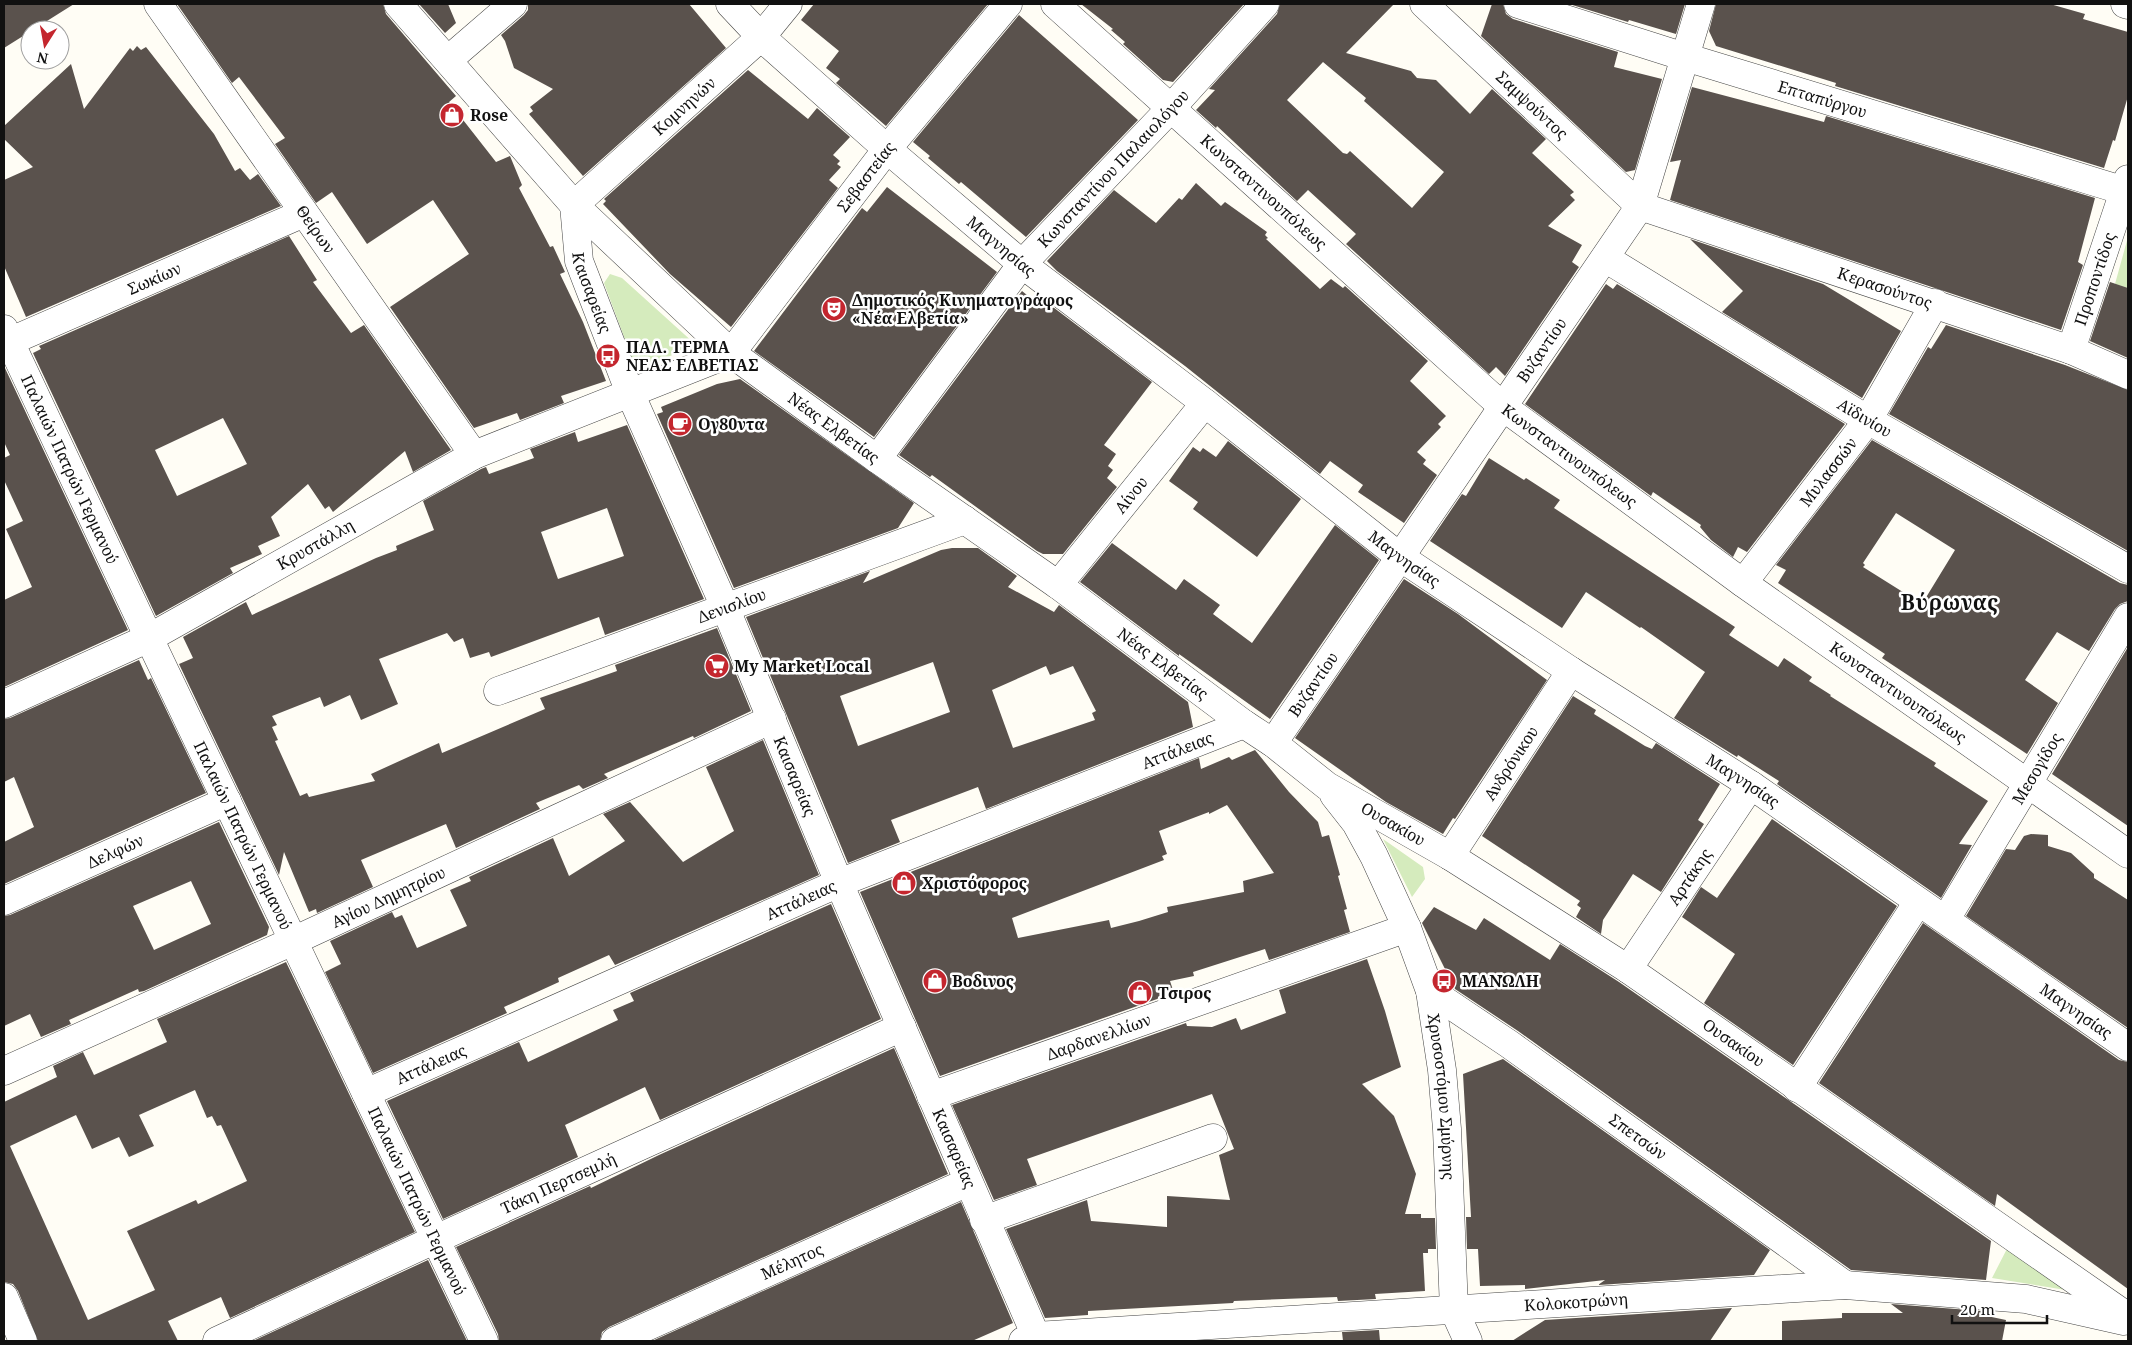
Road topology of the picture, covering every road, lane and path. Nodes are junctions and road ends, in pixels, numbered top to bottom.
1 (158, 4) edge
2 (398, 4) edge
3 (513, 4) edge
4 (730, 4) edge
5 (788, 4) edge
6 (1008, 4) edge
7 (1055, 4) edge
8 (1265, 4) edge
9 (1424, 4) edge
10 (1518, 4) edge
11 (1701, 4) edge
12 (760, 37) junction
13 (1685, 58) junction
14 (448, 60) junction
15 (1172, 108) junction
16 (886, 149) junction
17 (2127, 188) edge
18 (574, 204) junction
19 (1640, 206) junction
20 (304, 213) junction
21 (1605, 258) junction
22 (1022, 264) junction
23 (1935, 303) junction
24 (6, 338) edge
25 (2071, 350) junction
26 (731, 353) junction
27 (2128, 376) edge
28 (630, 394) junction
29 (1205, 403) junction
30 (1502, 406) junction
31 (1868, 420) junction
32 (474, 455) junction
33 (877, 459) junction
34 (965, 520) junction
35 (1400, 557) junction
36 (2128, 569) edge
37 (1743, 583) junction
38 (1058, 585) junction
39 (725, 607) junction
40 (2128, 617) edge
41 (149, 638) junction
42 (1571, 671) junction
43 (498, 691) dead end
44 (4, 704) edge
45 (772, 720) junction
46 (1244, 724) junction
47 (1273, 743) junction
48 (2027, 784) junction
49 (1751, 785) junction
50 (1328, 786) junction
51 (228, 801) junction
52 (2128, 854) edge
53 (1450, 856) junction
54 (840, 883) junction
55 (4, 901) edge
56 (1918, 902) junction
57 (1946, 919) junction
58 (1407, 928) junction
59 (293, 941) junction
60 (1628, 969) junction
61 (1430, 991) junction
62 (902, 1027) junction
63 (2128, 1047) edge
64 (4, 1071) edge
65 (1797, 1088) junction
66 (366, 1092) junction
67 (931, 1096) junction
68 (1213, 1138) dead end
69 (968, 1182) junction
70 (984, 1220) junction
71 (436, 1239) junction
72 (1845, 1285) junction
73 (4, 1297) edge
74 (1454, 1310) junction
75 (2128, 1317) edge
76 (2128, 1322) edge
77 (1032, 1340) edge
78 (24, 1341) edge
79 (217, 1341) edge
80 (484, 1341) edge
81 (615, 1341) edge
82 (1468, 1341) edge

1 - 20 street, Θείρων
2 - 14 street, Νέας Ελβετίας
3 - 14 street
4 - 12 street, Μαγνησίας
5 - 12 street, Κομνηνών
6 - 16 street, Σεβαστείας
7 - 15 street, Κωνσταντινουπόλεως
8 - 15 street, Κωνσταντίνου Παλαιολόγου
9 - 19 street, Σαμψούντος
10 - 13 street, Επταπύργου
11 - 13 street, Βυζαντίου
12 - 16 street, Μαγνησίας
12 - 18 street, Κομνηνών
13 - 17 street, Επταπύργου
13 - 19 street, Βυζαντίου
14 - 18 street, Νέας Ελβετίας
15 - 22 street, Κωνσταντίνου Παλαιολόγου
15 - 30 street, Κωνσταντινουπόλεως
16 - 22 street, Μαγνησίας
16 - 26 street, Σεβαστείας
17 - 25 street, Προποντίδος
18 - 26 street, Νέας Ελβετίας
18 - 28 street, Καισαρείας
19 - 21 street, Βυζαντίου
19 - 23 street, Κερασούντος
20 - 24 street, Σωκίων
20 - 32 street, Θείρων
21 - 30 street, Βυζαντίου
21 - 31 street, Αϊδινίου
22 - 29 street, Μαγνησίας
22 - 33 street, Κωνσταντίνου Παλαιολόγου
23 - 25 street, Κερασούντος
23 - 31 street, Μυλασσών
24 - 41 street, Παλαιών Πατρών Γερμανού
25 - 27 street, Κερασούντος
26 - 28 street, Κρυστάλλη
26 - 33 street, Νέας Ελβετίας
28 - 32 street, Κρυστάλλη
28 - 39 street, Καισαρείας
29 - 35 street, Μαγνησίας
29 - 38 street, Αίνου
30 - 35 street, Βυζαντίου
30 - 37 street, Κωνσταντινουπόλεως
31 - 36 street, Αϊδινίου
31 - 37 street, Μυλασσών
32 - 41 street, Κρυστάλλη
33 - 34 street, Νέας Ελβετίας
34 - 38 street, Νέας Ελβετίας
34 - 39 street, Δενισλίου
35 - 42 street, Μαγνησίας
35 - 47 street, Βυζαντίου
37 - 48 street, Κωνσταντινουπόλεως
38 - 46 street, Νέας Ελβετίας
39 - 43 street, Δενισλίου
39 - 45 street, Καισαρείας
40 - 48 street, Μεσογίδος
41 - 44 street, Κρυστάλλη
41 - 51 street, Παλαιών Πατρών Γερμανού
42 - 49 street, Μαγνησίας
42 - 53 street, Ανδρόνικου
45 - 54 street, Καισαρείας
45 - 59 street, Αγίου Δημητρίου
46 - 47 street, Νέας Ελβετίας
46 - 54 street, Αττάλειας
47 - 50 street, Νέας Ελβετίας
48 - 52 street, Κωνσταντινουπόλεως
48 - 57 street, Μεσογίδος
49 - 56 street, Μαγνησίας
49 - 60 street, Αρτάκης
50 - 53 street, Ουσακίου
50 - 58 street, Χρυσοστόμου Σμύρνης
51 - 55 street, Δελφών
51 - 59 street, Παλαιών Πατρών Γερμανού
53 - 60 street, Ουσακίου
54 - 62 street, Καισαρείας
54 - 66 street, Αττάλειας
56 - 57 street, Μαγνησίας
56 - 65 street
57 - 63 street, Μαγνησίας
58 - 61 street, Χρυσοστόμου Σμύρνης
58 - 67 street, Δαρδανελλίων
59 - 64 street, Αγίου Δημητρίου
59 - 66 street, Παλαιών Πατρών Γερμανού
60 - 65 street, Ουσακίου
61 - 72 street, Σπετσών
61 - 74 street, Χρυσοστόμου Σμύρνης
62 - 67 street, Καισαρείας
62 - 71 street, Τάκη Περτσεμλή
65 - 75 street, Ουσακίου
66 - 71 street, Παλαιών Πατρών Γερμανού
67 - 69 street, Καισαρείας
68 - 70 street
69 - 70 street, Καισαρείας
69 - 81 street, Μέλητος
70 - 77 street, Καισαρείας
71 - 79 street, Τάκη Περτσεμλή
71 - 80 street, Παλαιών Πατρών Γερμανού
72 - 74 street, Κολοκοτρώνη
72 - 76 street, Κολοκοτρώνη
73 - 78 street
74 - 77 street, Κολοκοτρώνη
74 - 82 street, Χρυσοστόμου Σμύρνης

